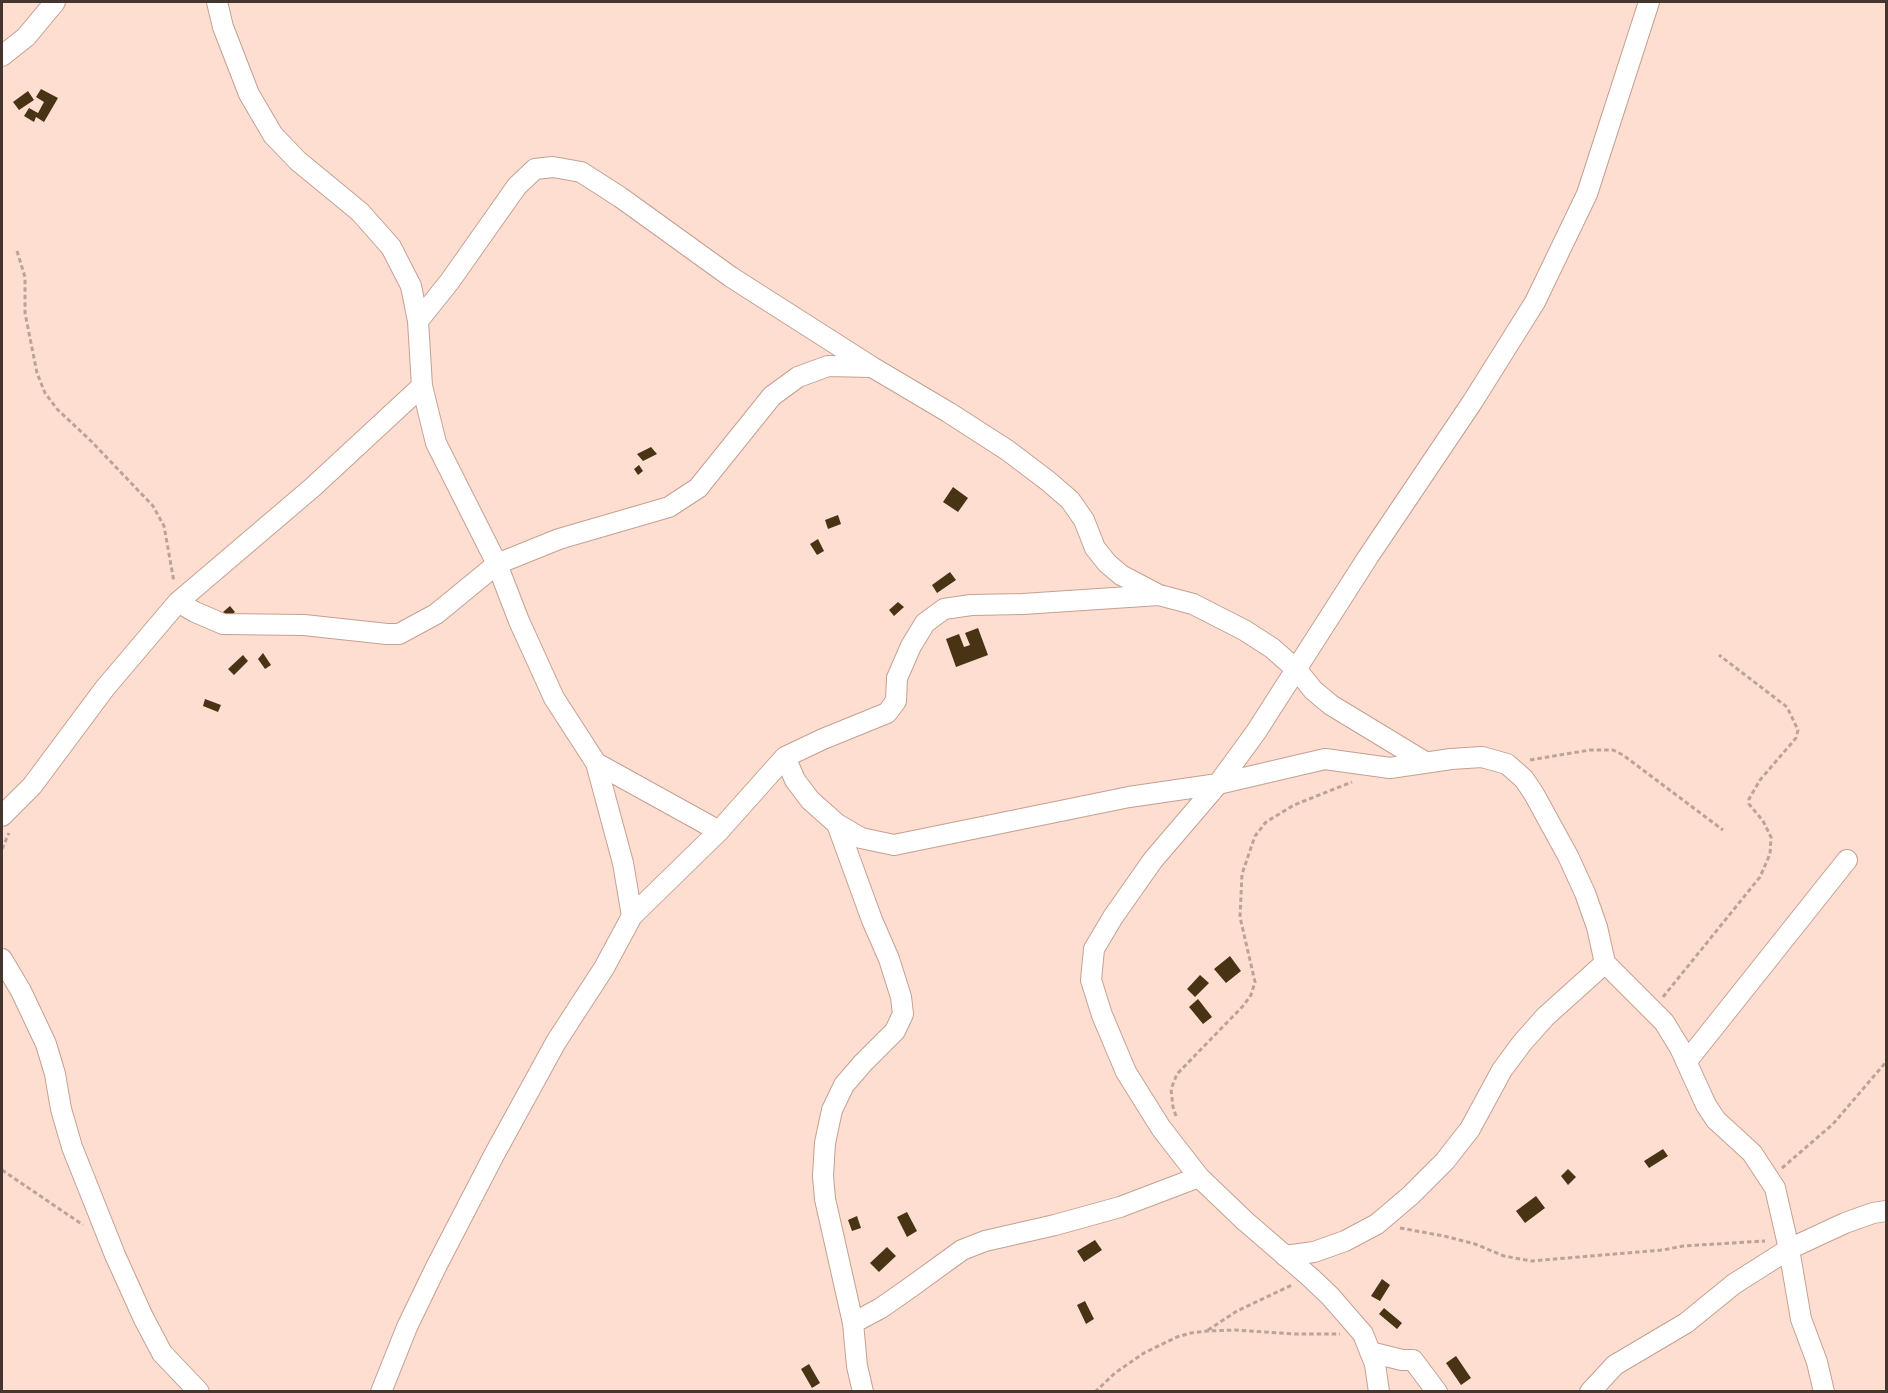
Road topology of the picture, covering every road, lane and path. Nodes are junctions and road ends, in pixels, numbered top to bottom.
1 (54, 2) edge
2 (217, 2) edge
3 (1649, 2) edge
4 (2, 56) edge
5 (17, 251) dead end
6 (418, 321) junction
7 (872, 367) junction
8 (422, 386) junction
9 (497, 564) junction
10 (1159, 596) junction
11 (178, 602) junction
12 (1719, 656) dead end
13 (1297, 670) junction
14 (785, 757) junction
15 (1425, 762) junction
16 (596, 763) junction
17 (1507, 764) junction
18 (1357, 780) dead end
19 (1218, 784) junction
20 (2, 816) edge
21 (837, 824) junction
22 (1723, 830) dead end
23 (719, 831) junction
24 (1847, 860) dead end
25 (632, 916) junction
26 (2, 958) edge
27 (1605, 963) junction
28 (1652, 1011) junction
29 (1687, 1062) junction
30 (1887, 1062) edge
31 (1177, 1117) dead end
32 (2, 1170) edge
33 (1199, 1178) junction
34 (1769, 1179) junction
35 (1887, 1211) edge
36 (1377, 1224) junction
37 (109, 1237) junction
38 (1788, 1245) junction
39 (1286, 1257) junction
40 (1310, 1277) junction
41 (853, 1323) junction
42 (1207, 1331) junction
43 (1366, 1343) junction
44 (199, 1392) edge
45 (381, 1392) edge
46 (863, 1392) edge
47 (1095, 1392) edge
48 (1379, 1392) edge
49 (1437, 1392) edge
50 (1590, 1392) edge
51 (1824, 1392) edge

1 - 4 street
2 - 6 street
3 - 13 street
5 - 11 path
6 - 7 street
6 - 8 street
7 - 9 street
7 - 10 street
8 - 9 street
8 - 11 street
9 - 11 street
9 - 16 street
10 - 13 street
10 - 14 street
11 - 20 street
12 - 28 path
13 - 15 street
13 - 19 street
14 - 21 street
14 - 23 street
15 - 17 street
15 - 19 street
16 - 23 street
16 - 25 street
17 - 22 path
17 - 27 street
18 - 31 path
19 - 21 street
19 - 33 street
21 - 41 street
23 - 25 street
24 - 29 street
25 - 45 street
26 - 37 street
27 - 28 street
27 - 36 street
28 - 29 street
29 - 34 street
30 - 34 path
32 - 37 path
33 - 39 street
33 - 41 street
34 - 38 street
35 - 38 street
36 - 38 path
36 - 39 street
37 - 44 street
38 - 50 street
38 - 51 street
39 - 40 street
40 - 42 path
40 - 43 street
41 - 46 street
42 - 43 path
42 - 47 path
43 - 48 street
43 - 49 street

